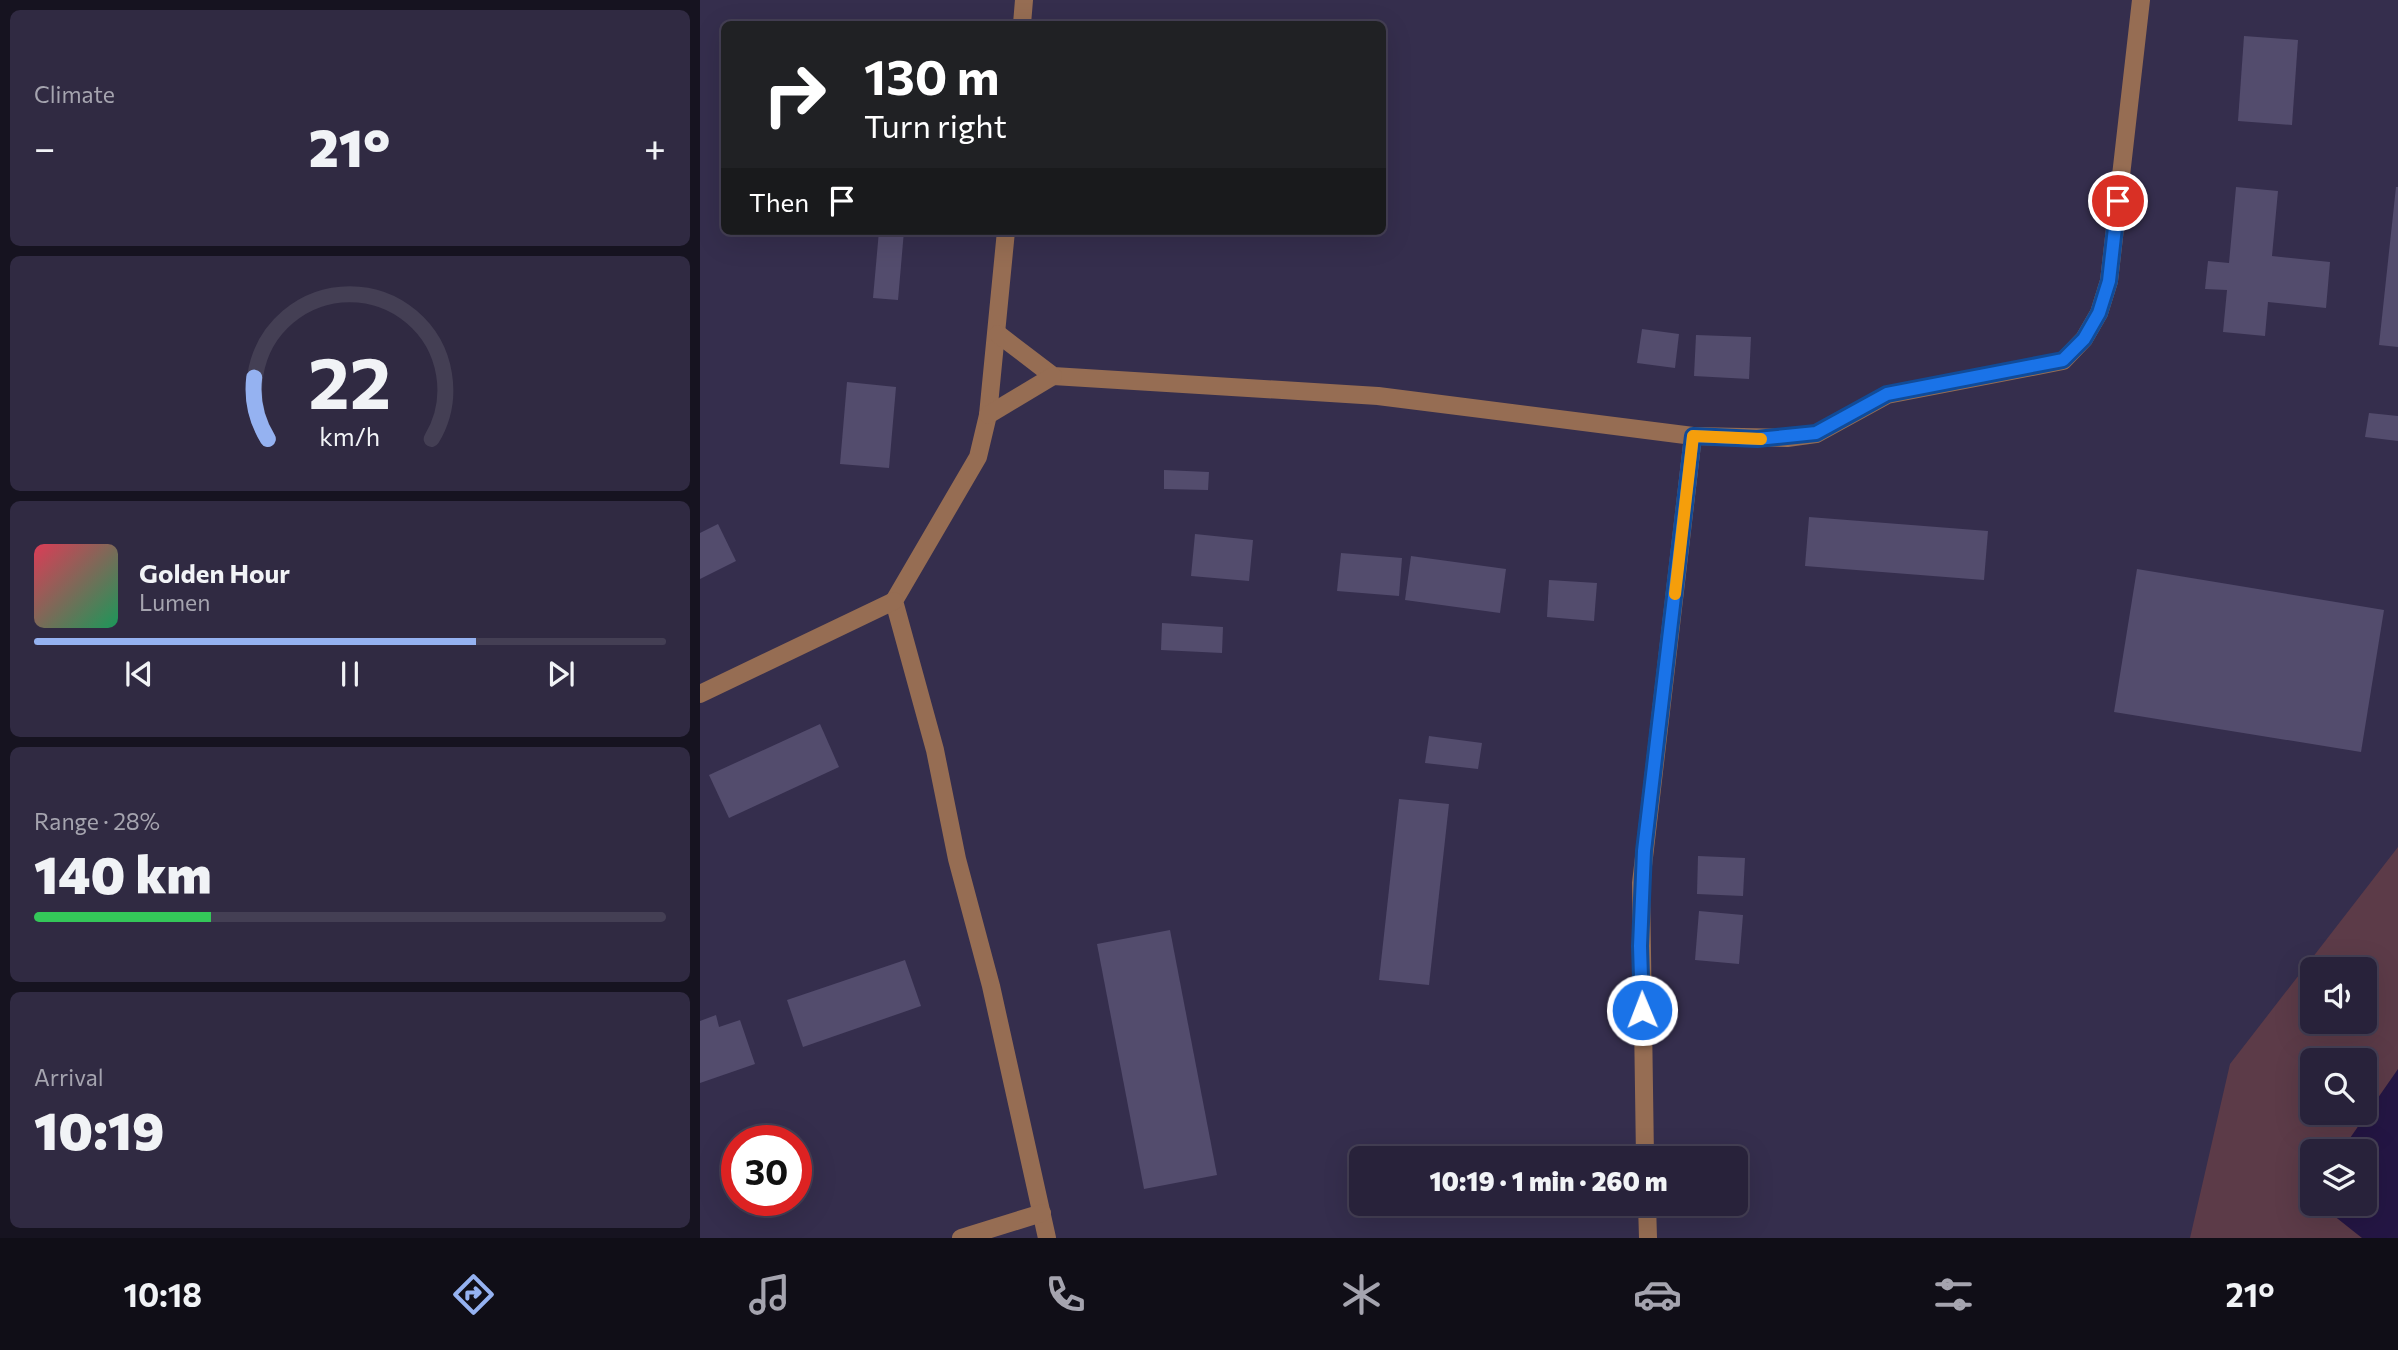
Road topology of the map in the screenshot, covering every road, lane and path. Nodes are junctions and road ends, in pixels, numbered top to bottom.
1 (1024, 0) edge
2 (2141, 0) edge
3 (1022, 21) edge
4 (1006, 235) edge
5 (998, 334) junction
6 (1053, 376) junction
7 (988, 415) junction
8 (1693, 436) junction
9 (894, 601) junction
10 (700, 694) edge
11 (1645, 1146) edge
12 (1042, 1213) junction
13 (1647, 1216) edge
14 (961, 1238) edge
15 (1047, 1238) edge
16 (1648, 1238) edge

1 - 3 street
2 - 8 street
4 - 5 street
5 - 6 street
5 - 7 street
6 - 7 street
6 - 8 street
7 - 9 street
8 - 11 street
9 - 10 street
9 - 12 street
12 - 14 street
12 - 15 street
13 - 16 street

